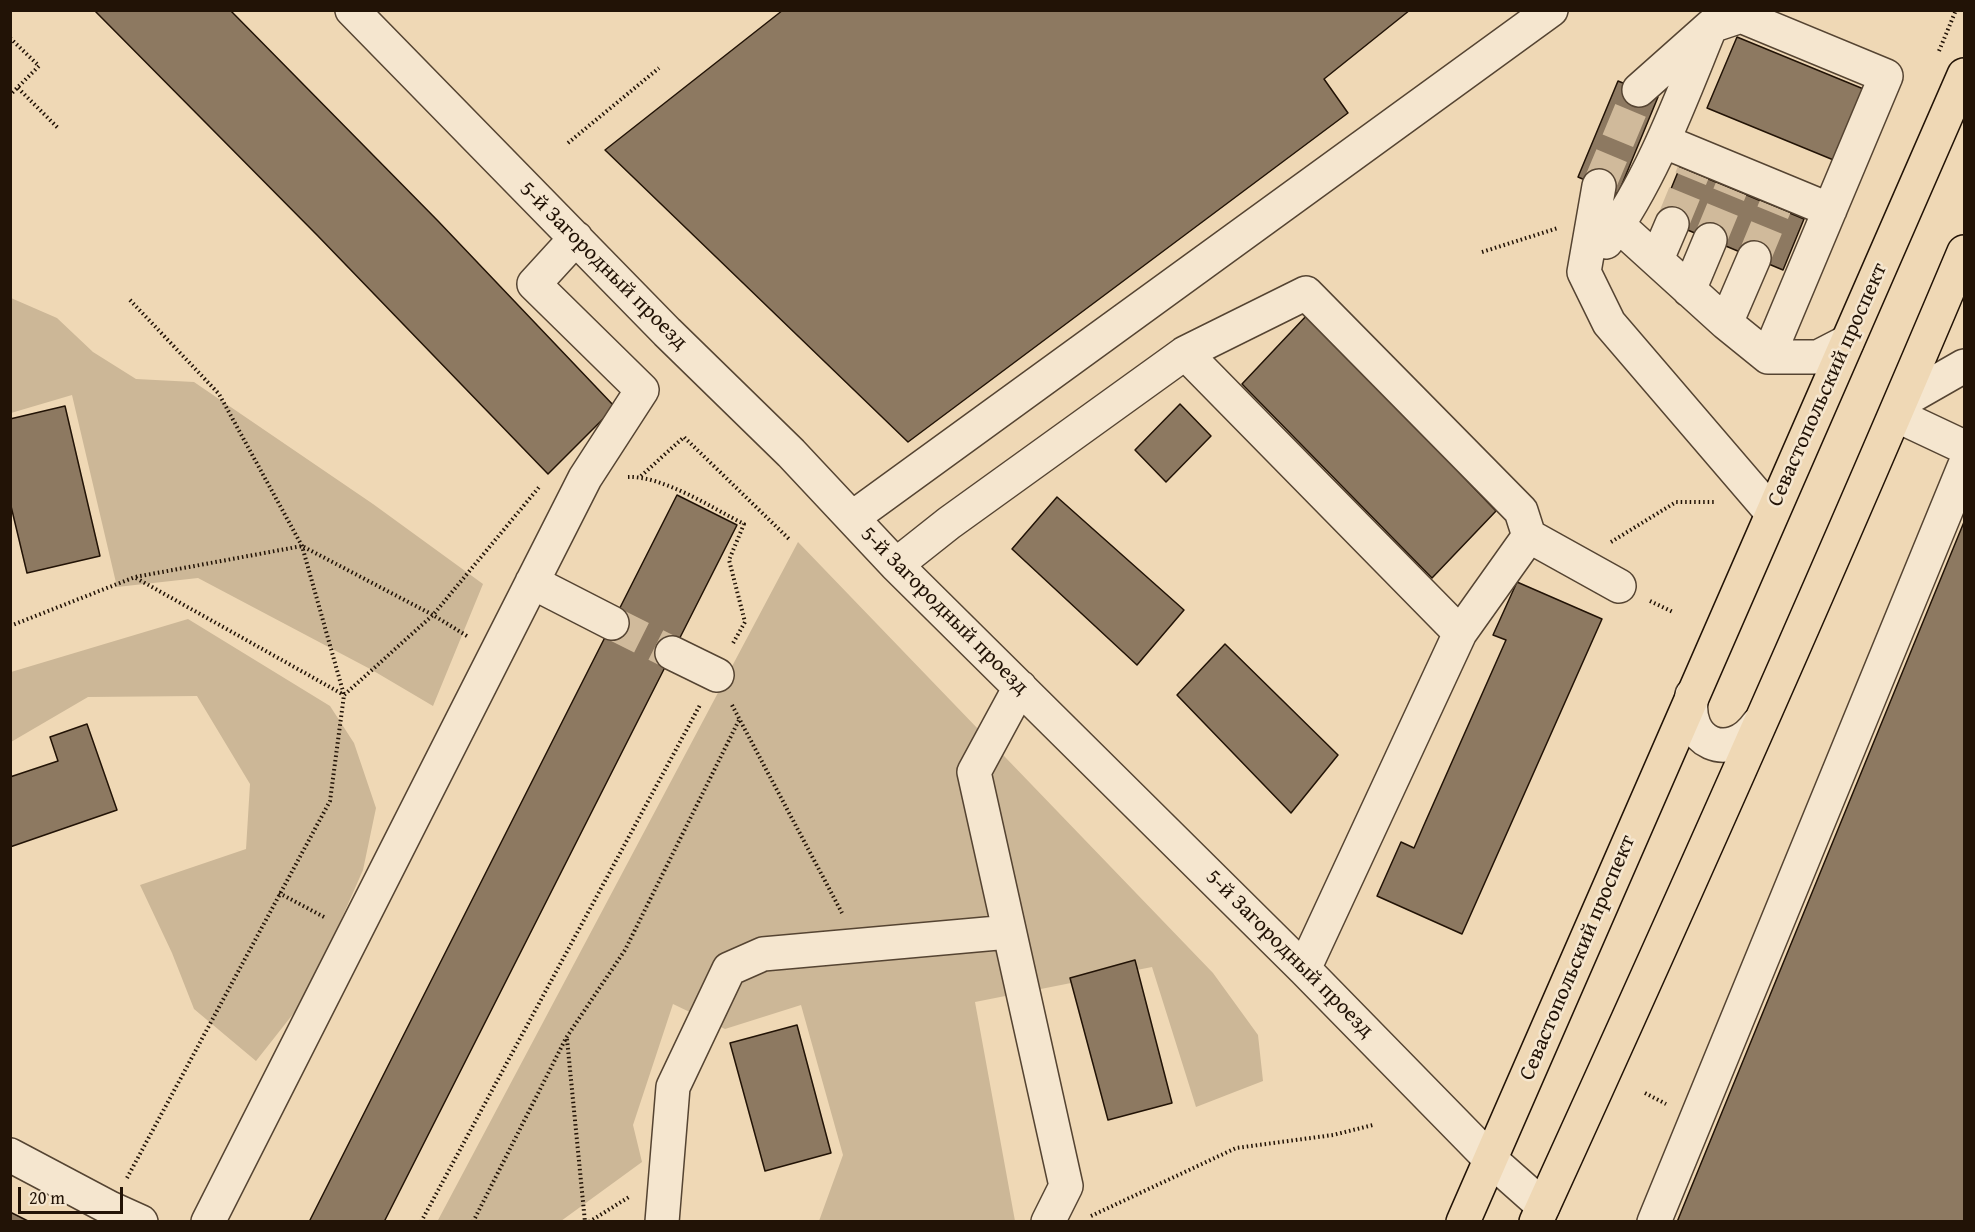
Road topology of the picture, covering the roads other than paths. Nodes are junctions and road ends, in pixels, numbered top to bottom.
1 (352, 10) edge
2 (1551, 10) edge
3 (1711, 26) junction
4 (1965, 75) edge
5 (1639, 90) tunnel mouth
6 (1663, 141) junction
7 (1599, 186) tunnel mouth
8 (1830, 210) junction
9 (1672, 224) tunnel mouth
10 (1618, 225) junction
11 (576, 238) junction
12 (1710, 240) tunnel mouth
13 (1965, 252) edge
14 (1754, 258) tunnel mouth
15 (1657, 259) junction
16 (1584, 272) junction
17 (1689, 290) junction
18 (1726, 323) junction
19 (1847, 342) junction
20 (1185, 353) junction
21 (1768, 357) junction
22 (1965, 366) edge
23 (1898, 409) junction
24 (1965, 447) edge
25 (1965, 467) edge
26 (1772, 513) junction
27 (852, 518) junction
28 (1529, 536) junction
29 (896, 565) junction
30 (532, 582) junction
31 (1619, 586) dead end
32 (612, 623) tunnel mouth
33 (1460, 633) junction
34 (672, 653) tunnel mouth
35 (717, 675) road end
36 (1020, 687) junction
37 (1692, 695) junction
38 (1758, 724) junction
39 (1009, 932) junction
40 (1304, 969) junction
41 (10, 1155) edge
42 (1490, 1159) junction
43 (1539, 1214) edge
44 (141, 1221) edge
45 (208, 1221) edge
46 (662, 1221) edge
47 (1048, 1221) edge
48 (1463, 1221) edge
49 (1654, 1221) edge

1 - 11 street, 5-й Загородный проезд
2 - 27 street
3 - 5 street
3 - 6 street
3 - 8 street
4 - 19 main road, Севастопольский проспект
6 - 8 street
6 - 10 street
7 - 16 street
8 - 21 street
9 - 15 street
10 - 15 street
10 - 16 street
11 - 27 street, 5-й Загородный проезд
11 - 30 street
12 - 17 street
13 - 23 main road, Севастопольский проспект
14 - 18 street
15 - 17 street
16 - 26 street
17 - 18 street
18 - 21 street
19 - 21 street
19 - 26 main road, Севастопольский проспект
20 - 28 street
20 - 29 street
20 - 33 street
22 - 23 street
23 - 24 street
23 - 38 main road, Севастопольский проспект
25 - 49 street
26 - 37 main road, Севастопольский проспект
27 - 29 street, 5-й Загородный проезд
28 - 31 street
28 - 33 street
29 - 36 street, 5-й Загородный проезд
30 - 32 street
30 - 45 street
33 - 40 street
34 - 35 street
36 - 39 street
36 - 40 street, 5-й Загородный проезд
37 - 38 street, Севастопольский проспект
37 - 42 main road, Севастопольский проспект
38 - 43 main road, Севастопольский проспект
39 - 46 street
39 - 47 street
40 - 42 street, 5-й Загородный проезд
41 - 44 street
42 - 43 street, 5-й Загородный проезд
42 - 48 main road, Севастопольский проспект

